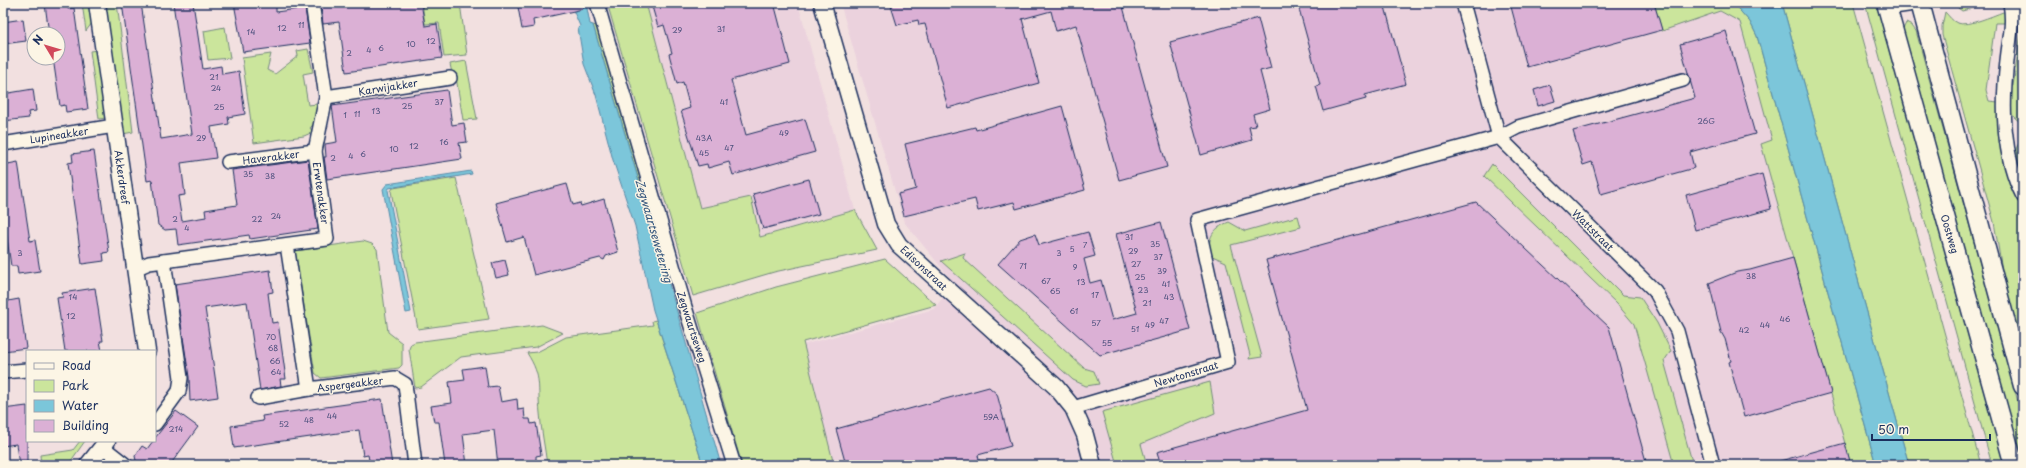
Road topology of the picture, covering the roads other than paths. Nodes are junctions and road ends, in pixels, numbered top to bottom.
1 (97, 3) edge
2 (312, 3) edge
3 (598, 3) edge
4 (822, 3) edge
5 (1463, 3) edge
6 (1920, 3) edge
7 (2010, 3) edge
8 (1889, 5) edge
9 (450, 78) dead end
10 (1683, 80) dead end
11 (326, 97) junction
12 (114, 126) junction
13 (1499, 137) junction
14 (3, 144) edge
15 (315, 151) junction
16 (228, 162) dead end
17 (2023, 196) edge
18 (288, 245) junction
19 (164, 261) junction
20 (135, 269) junction
21 (148, 350) edge
22 (26, 370) edge
23 (3, 372) edge
24 (2023, 386) edge
25 (309, 389) junction
26 (258, 398) dead end
27 (1073, 408) junction
28 (156, 423) edge
29 (105, 444) edge
30 (88, 465) edge
31 (126, 465) edge
32 (415, 465) edge
33 (734, 465) edge
34 (1093, 465) edge
35 (1713, 465) edge
36 (2014, 465) edge

1 - 12 street, Akkerdreef
2 - 11 street, Erwtenakker
3 - 33 street, Zegwaartseweg
4 - 27 street, Edisonstraat
5 - 13 street
6 - 8 street
6 - 24 main road
7 - 17 street
8 - 36 main road, Oostweg
9 - 11 street, Karwijakker
10 - 13 street
11 - 15 street, Erwtenakker
12 - 14 street, Lupineakker
12 - 20 street, Akkerdreef
13 - 27 street, Newtonstraat
13 - 35 street, Wattstraat
15 - 16 street, Haverakker
15 - 18 street, Erwtenakker
18 - 19 street, Erwtenakker
18 - 25 street, Aspergeakker
19 - 20 street, Erwtenakker
19 - 28 street
20 - 21 street, Akkerdreef
22 - 23 street
25 - 26 street, Aspergeakker
25 - 32 street, Aspergeakker
27 - 34 street, Edisonstraat
29 - 30 street
29 - 31 street

